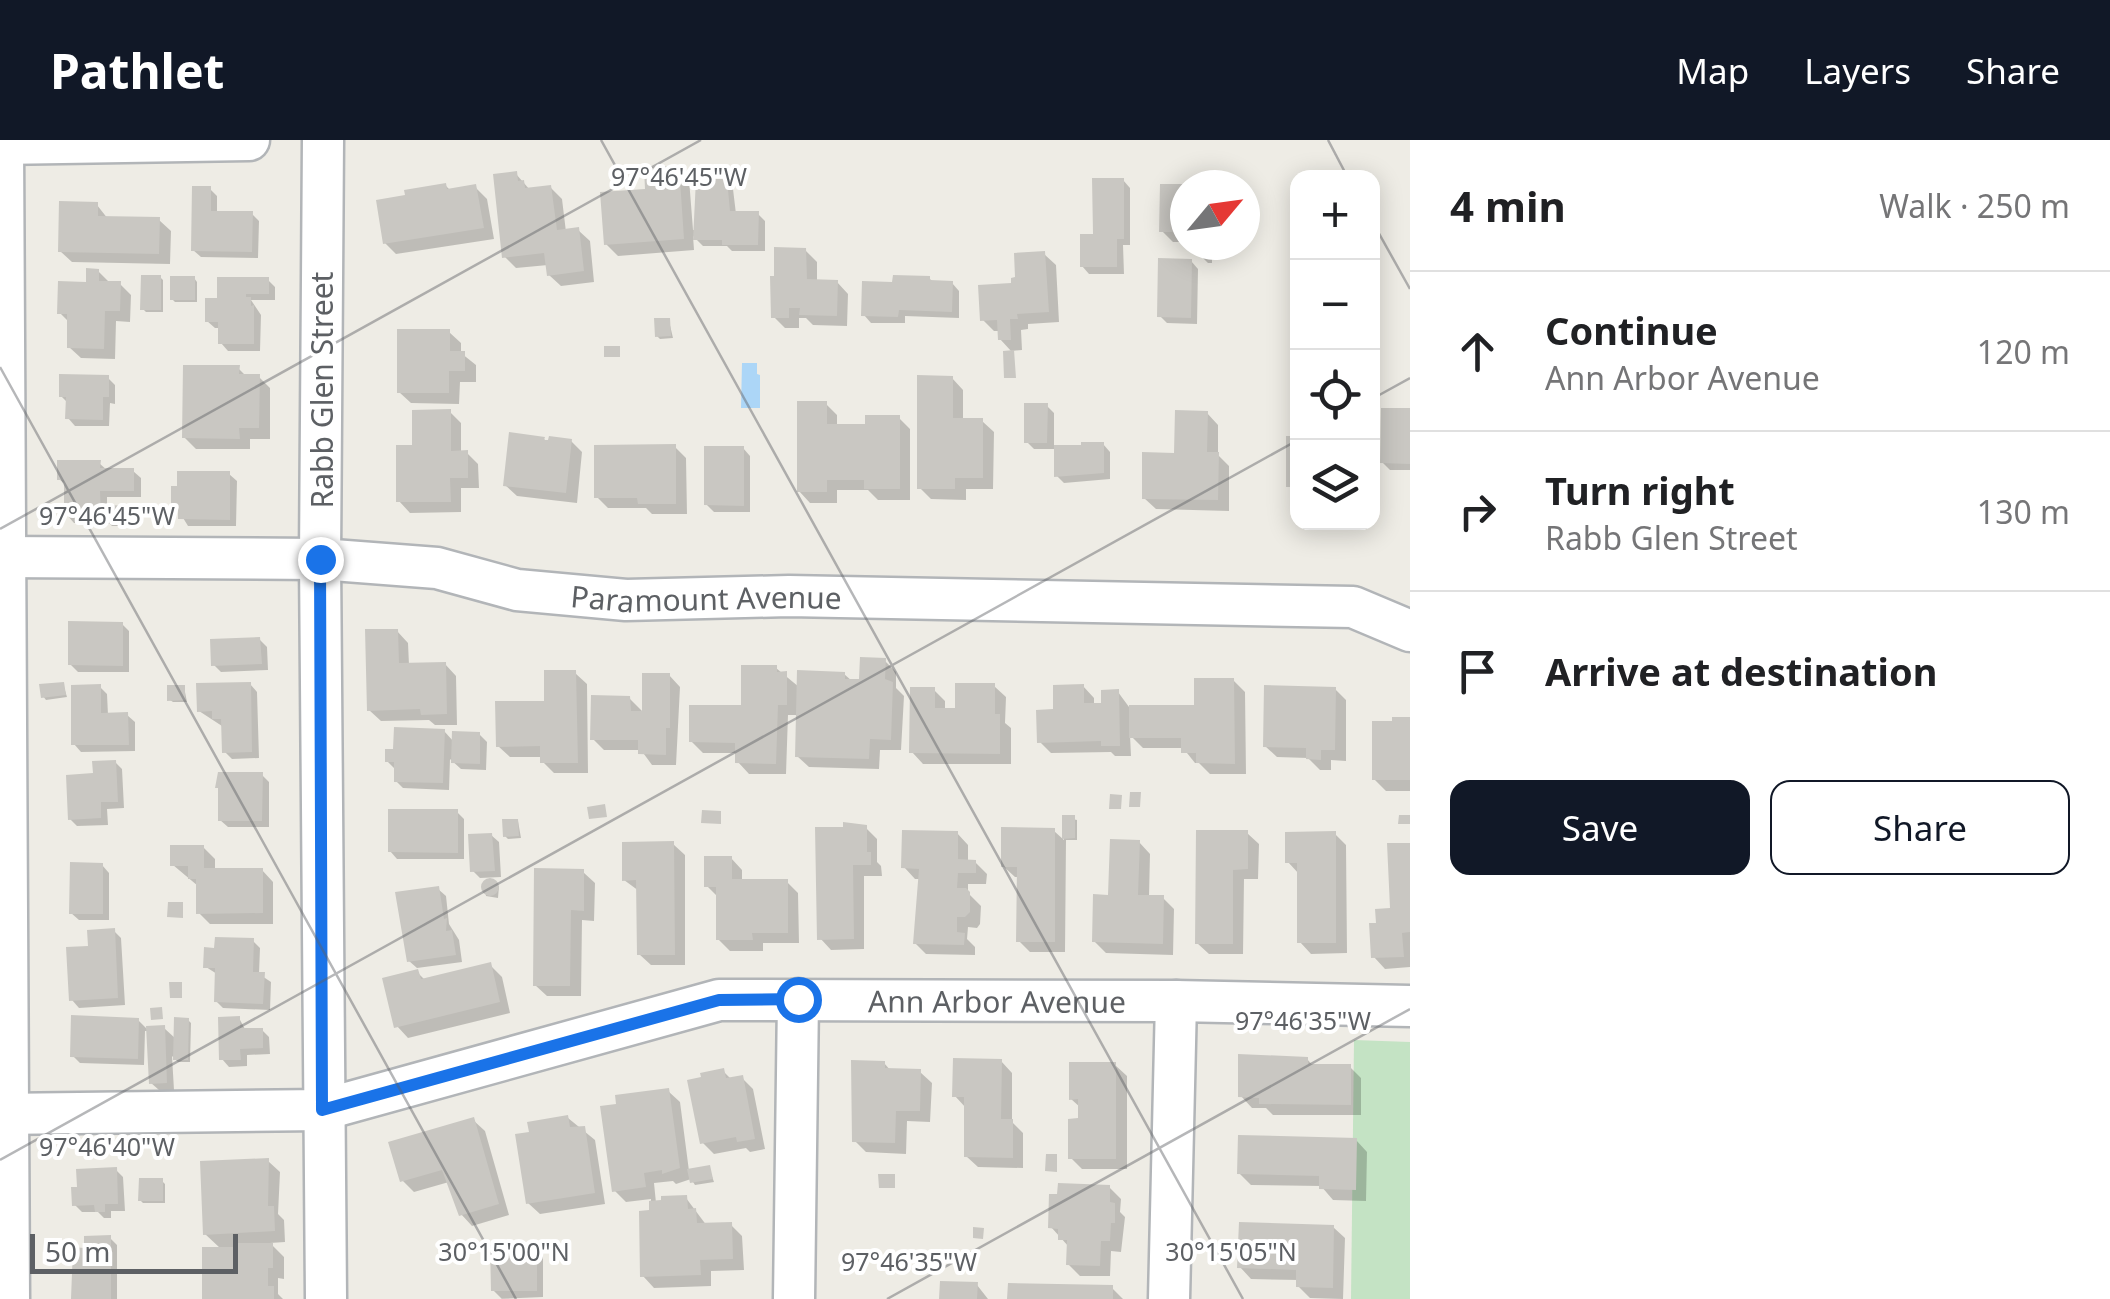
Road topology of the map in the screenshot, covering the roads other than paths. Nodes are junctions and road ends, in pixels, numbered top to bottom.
1 (249, 140) edge
2 (323, 140) edge
3 (2, 144) edge
4 (3, 557) edge
5 (320, 559) junction
6 (1410, 631) edge
7 (798, 999) junction
8 (1176, 1001) junction
9 (1410, 1006) edge
10 (322, 1110) junction
11 (4, 1114) edge
12 (9, 1299) edge
13 (326, 1299) edge
14 (794, 1299) edge
15 (1169, 1299) edge

1 - 3 street
2 - 5 street, Rabb Glen Street
3 - 4 street
4 - 5 street, Paramount Avenue
4 - 11 street
5 - 6 street, Paramount Avenue
5 - 10 street, Rabb Glen Street
7 - 8 street, Ann Arbor Avenue
7 - 10 street, Ann Arbor Avenue
7 - 14 street
8 - 9 street, Ann Arbor Avenue
8 - 15 street
10 - 11 street, Ann Arbor Avenue
10 - 13 street, Rabb Glen Street
11 - 12 street

